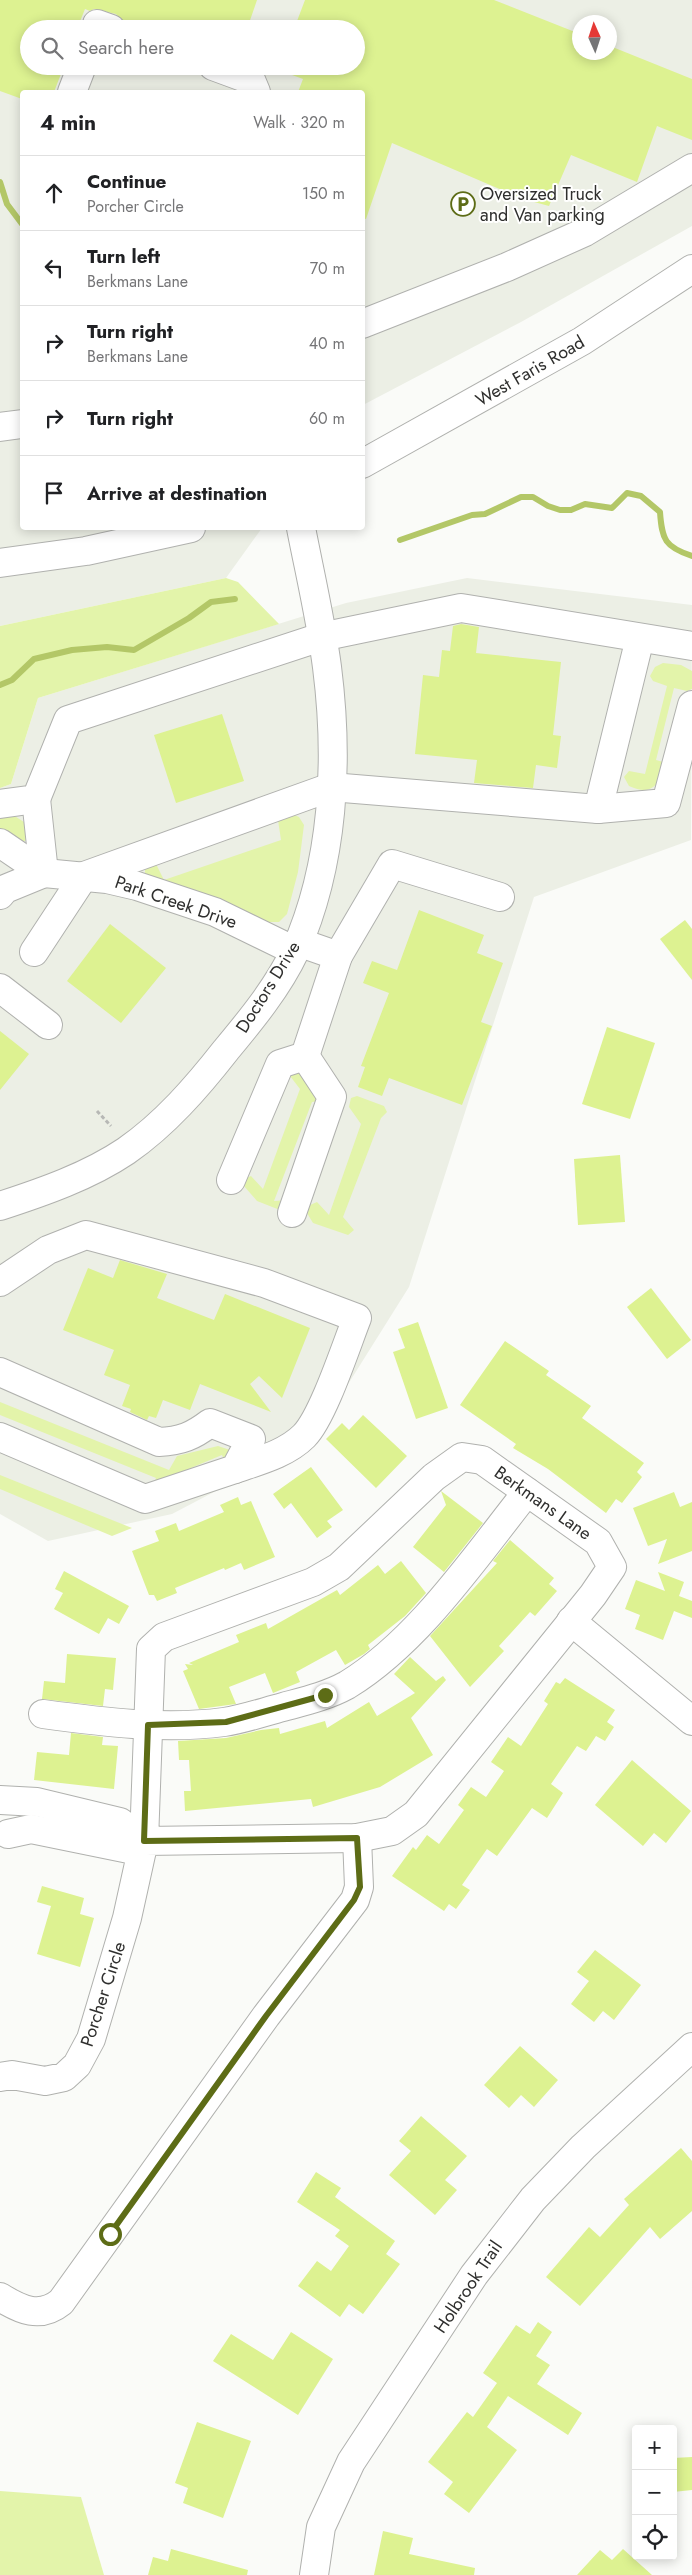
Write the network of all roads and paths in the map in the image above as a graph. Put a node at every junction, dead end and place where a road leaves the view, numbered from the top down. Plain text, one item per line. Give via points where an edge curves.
1 (79, 75) edge
2 (237, 75) edge
3 (73, 90) edge
4 (255, 90) edge
5 (692, 168) edge
6 (692, 269) edge
7 (365, 323) edge
8 (20, 424) edge
9 (0, 427) edge
10 (365, 462) edge
11 (182, 530) edge
12 (301, 530) edge
13 (0, 563) edge
14 (321, 637) junction
15 (640, 638) junction
16 (692, 646) edge
17 (692, 705) edge
18 (331, 786) junction
19 (36, 799) junction
20 (0, 804) edge
21 (598, 809) junction
22 (0, 843) edge
23 (44, 872) junction
24 (84, 876) junction
25 (0, 895) edge
26 (500, 897) dead end
27 (296, 946) junction
28 (34, 952) dead end
29 (338, 956) junction
30 (0, 988) edge
31 (48, 1025) dead end
32 (305, 1056) junction
33 (97, 1111) dead end
34 (111, 1126) dead end
35 (231, 1180) dead end
36 (0, 1206) edge
37 (292, 1213) dead end
38 (0, 1282) edge
39 (0, 1372) edge
40 (0, 1437) edge
41 (235, 1469) junction
42 (527, 1492) junction
43 (571, 1621) junction
44 (43, 1714) dead end
45 (692, 1721) edge
46 (148, 1725) junction
47 (0, 1801) edge
48 (357, 1838) junction
49 (4, 1839) edge
50 (144, 1841) junction
51 (692, 2047) edge
52 (0, 2077) edge
53 (0, 2297) edge
54 (314, 2575) edge

1 - 3 street
2 - 4 street via 251,80
5 - 7 street via 586,232 508,267
6 - 10 street, West Faris Road via 582,341
8 - 9 street
11 - 13 street via 86,551
12 - 14 street, Doctors Drive
14 - 15 street via 460,608
14 - 18 street, Doctors Drive via 327,667 332,734
14 - 19 street via 68,720
15 - 16 street
15 - 21 street
17 - 21 street via 666,803
18 - 21 street
18 - 24 street
18 - 27 street, Doctors Drive via 319,884
19 - 20 street
19 - 23 street
22 - 23 street, Park Creek Drive
23 - 24 street, Park Creek Drive
23 - 25 street via 5,889
24 - 27 street, Park Creek Drive via 137,886 215,912
24 - 28 street
26 - 29 street via 392,864
27 - 29 street, Park Creek Drive
27 - 36 street, Doctors Drive via 259,1009 209,1073 151,1131 90,1171
29 - 32 street
30 - 31 street
32 - 35 street via 280,1064
32 - 37 street via 332,1097
33 - 34 path
38 - 41 street via 48,1250 86,1235 264,1283 357,1318 318,1415 304,1436 278,1453
39 - 41 street via 159,1442 179,1441 210,1423 251,1439
40 - 41 street via 145,1499
42 - 43 street, Berkmans Lane via 598,1542 612,1567 594,1595
42 - 46 street via 431,1613 347,1685 325,1695 226,1722
42 - 46 street, Berkmans Lane via 482,1460 462,1457 434,1477 339,1567 313,1582 164,1637 151,1649
43 - 45 street
43 - 48 street, Berkmans Lane via 416,1814 392,1831
44 - 46 street
46 - 50 street, Berkmans Lane
47 - 49 street, Berkmans Lane via 10,1824
47 - 50 street, Berkmans Lane via 37,1802 120,1822
48 - 50 street, Berkmans Lane
48 - 53 street via 360,1887 354,1900 266,2016 61,2302 53,2308 29,2312
49 - 50 street, Berkmans Lane via 31,1830 129,1849
50 - 52 street, Porcher Circle via 107,1988 91,2039 77,2065 64,2076 45,2081 12,2075
51 - 54 street, Holbrook Trail via 552,2180 474,2275 351,2462 321,2527

